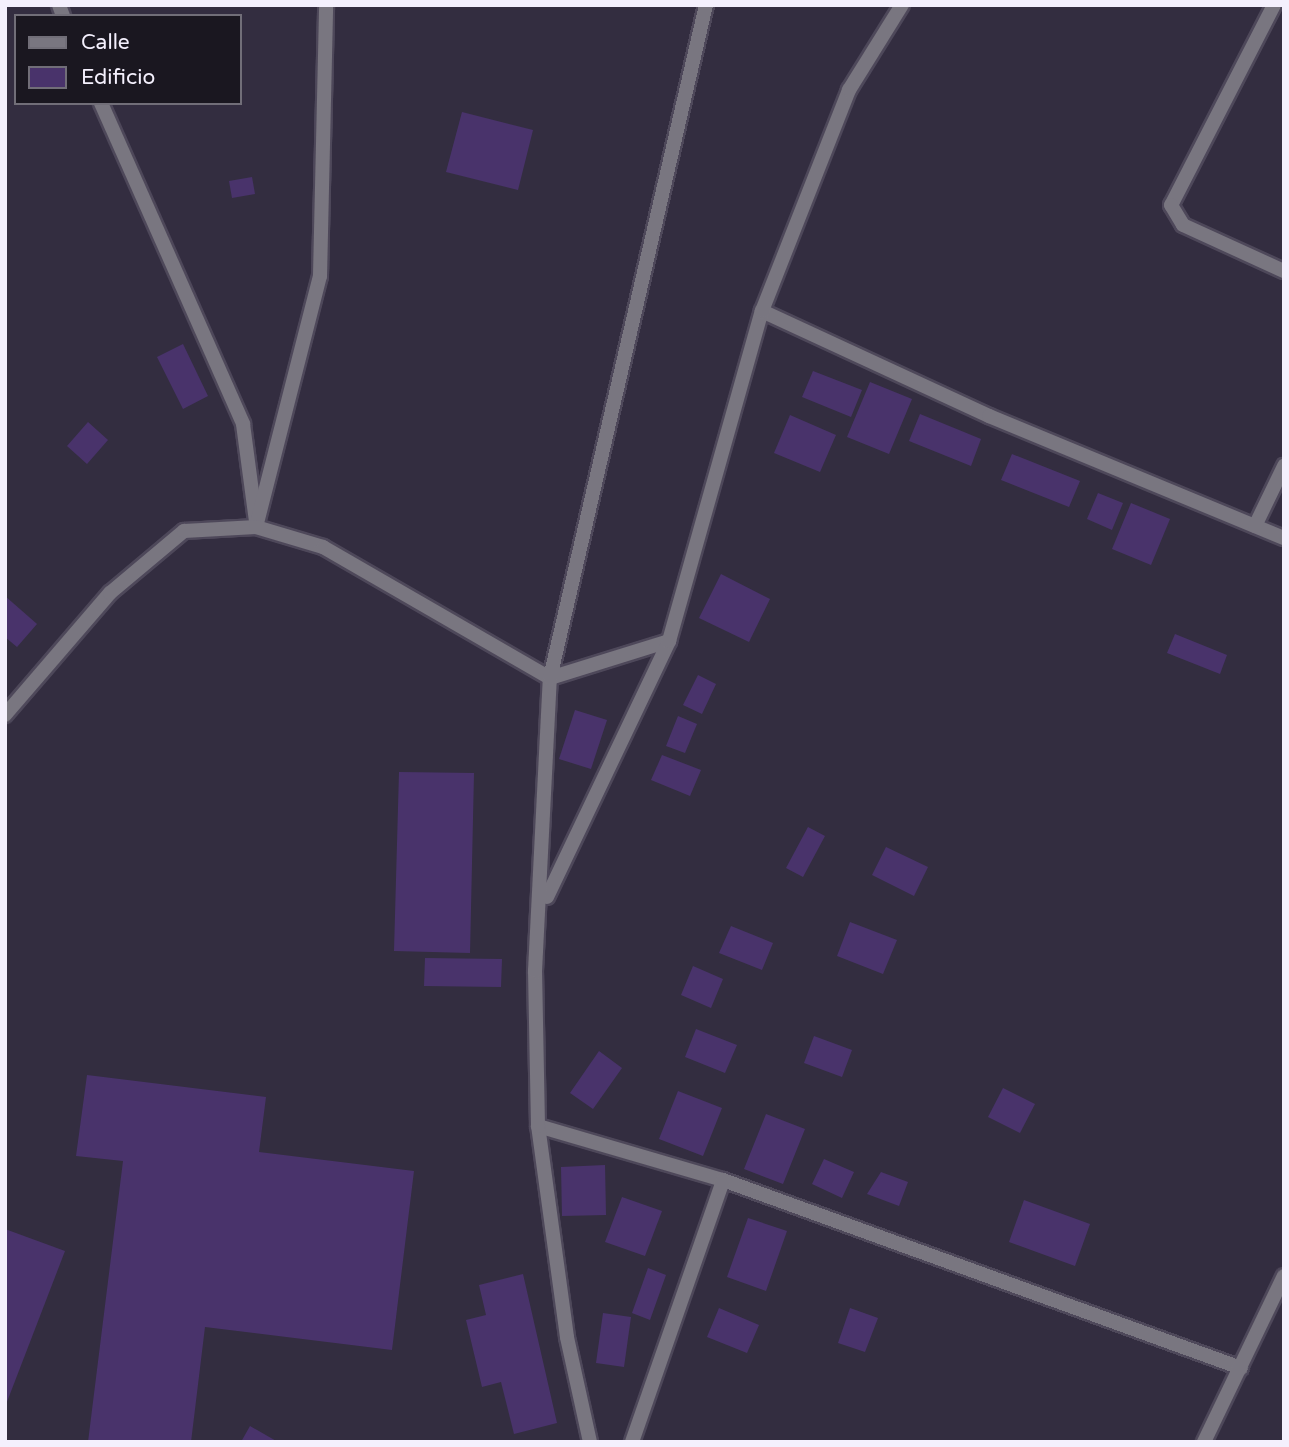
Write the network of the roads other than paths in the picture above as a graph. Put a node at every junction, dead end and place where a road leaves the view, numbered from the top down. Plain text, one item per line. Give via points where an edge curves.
1 (326, 5) edge
2 (706, 5) edge
3 (1274, 5) edge
4 (900, 7) edge
5 (102, 105) edge
6 (1284, 271) edge
7 (762, 311) junction
8 (1284, 466) edge
9 (1255, 526) junction
10 (256, 527) junction
11 (1284, 538) edge
12 (669, 641) junction
13 (550, 678) junction
14 (5, 715) edge
15 (544, 904) junction
16 (538, 1126) junction
17 (723, 1180) junction
18 (1284, 1276) edge
19 (1241, 1368) junction
20 (590, 1442) edge
21 (632, 1442) edge
22 (1204, 1442) edge

1 - 10 street via 320,276
2 - 13 street
3 - 6 street via 1171,205 1184,225
4 - 7 street via 849,90
5 - 10 street via 243,424
7 - 9 street via 989,416
7 - 12 street
8 - 9 street
9 - 11 street
10 - 13 street via 323,547
10 - 14 street via 184,531 110,593
12 - 13 street
12 - 15 street
13 - 15 street
15 - 16 street via 535,971
16 - 17 street
16 - 20 street via 567,1337
17 - 19 street
17 - 21 street
18 - 19 street
19 - 22 street

